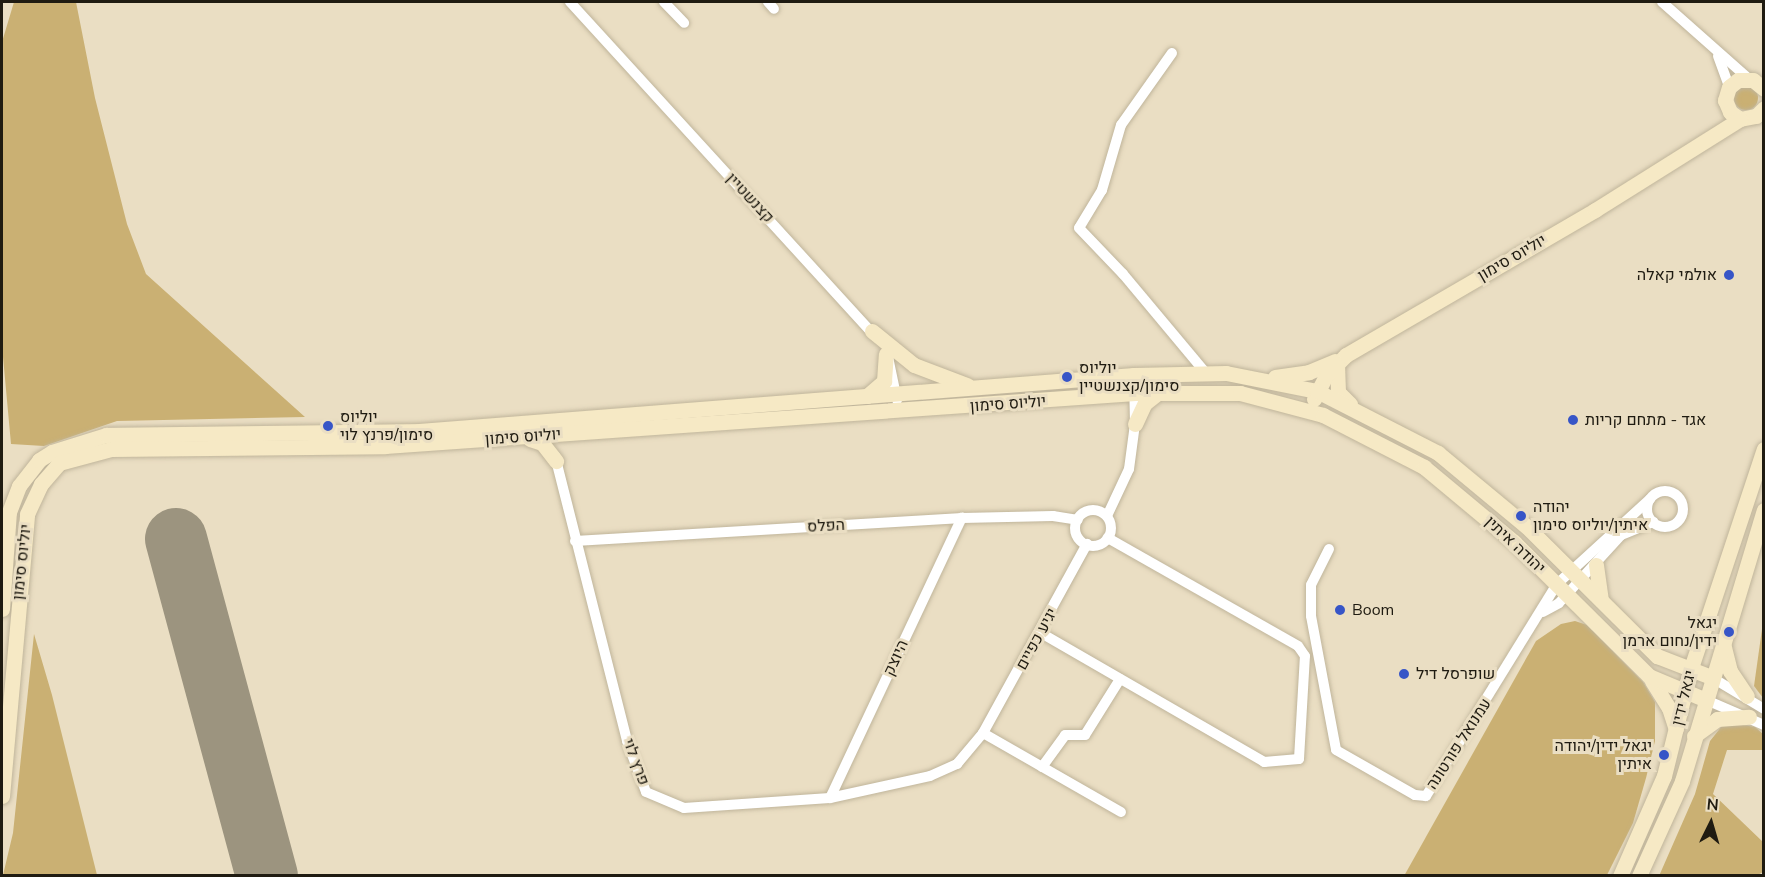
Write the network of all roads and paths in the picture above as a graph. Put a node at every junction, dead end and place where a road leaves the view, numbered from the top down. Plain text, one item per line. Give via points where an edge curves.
1 (570, 2) edge
2 (664, 2) edge
3 (1662, 2) edge
4 (684, 23) dead end
5 (1715, 50) junction
6 (1172, 53) dead end
7 (1748, 78) junction
8 (1729, 87) junction
9 (1764, 89) edge
10 (1726, 106) junction
11 (1761, 116) edge
12 (1740, 119) junction
13 (1717, 135) junction
14 (872, 331) junction
15 (886, 354) junction
16 (1341, 359) junction
17 (1205, 372) junction
18 (1134, 375) junction
19 (1259, 378) junction
20 (985, 388) junction
21 (1317, 391) junction
22 (1160, 392) junction
23 (1135, 393) junction
24 (897, 394) junction
25 (866, 396) junction
26 (1357, 409) junction
27 (1309, 410) junction
28 (898, 412) junction
29 (547, 418) junction
30 (1135, 424) junction
31 (571, 433) junction
32 (550, 435) junction
33 (522, 438) junction
34 (1764, 449) edge
35 (556, 461) junction
36 (1650, 499) junction
37 (1764, 510) edge
38 (1107, 516) junction
39 (962, 518) junction
40 (1078, 520) junction
41 (1653, 522) junction
42 (1108, 538) junction
43 (575, 541) junction
44 (1087, 544) junction
45 (1329, 549) dead end
46 (1596, 566) junction
47 (1576, 574) junction
48 (1562, 589) junction
49 (1601, 600) junction
50 (2, 609) edge
51 (1703, 632) junction
52 (1041, 633) junction
53 (1723, 635) junction
54 (1657, 656) junction
55 (1690, 671) junction
56 (1649, 676) junction
57 (1711, 677) junction
58 (1120, 679) junction
59 (1685, 692) junction
60 (1747, 696) junction
61 (1704, 699) junction
62 (1764, 709) edge
63 (1749, 717) junction
64 (1764, 725) edge
65 (1676, 729) junction
66 (983, 733) junction
67 (1695, 736) junction
68 (1042, 767) junction
69 (2, 796) edge
70 (831, 798) junction
71 (1121, 812) dead end
72 (1620, 876) edge
73 (1639, 876) edge

1 - 14 street, קצנשטיין
2 - 4 street
3 - 5 street
5 - 7 street
5 - 8 street
6 - 17 street via 1121,125 1102,190 1079,228
7 - 8 street
7 - 9 street
8 - 10 street
10 - 12 street
10 - 13 street
11 - 12 street
12 - 13 street, יוליוס סימון
13 - 16 street, יוליוס סימון
14 - 15 street, קצנשטיין
14 - 20 street via 927,372
15 - 24 street, קצנשטיין
15 - 25 street via 884,381
16 - 19 street via 1309,372
16 - 21 street, יוליוס סימון
16 - 26 street via 1338,392
17 - 18 street, יוליוס סימון
17 - 19 street, יוליוס סימון
18 - 20 street, יוליוס סימון
18 - 23 street
19 - 21 street, יוליוס סימון
20 - 24 street, יוליוס סימון
21 - 26 street, יהודה איתין
21 - 27 street, יוליוס סימון
22 - 23 street, יוליוס סימון
22 - 27 street, יוליוס סימון via 1240,393
22 - 30 street via 1145,404
23 - 28 street, יוליוס סימון
23 - 30 street
24 - 25 street, יוליוס סימון
24 - 28 street, קצנשטיין
25 - 29 street, יוליוס סימון
26 - 47 street, יהודה איתין via 1408,435 1469,476
27 - 48 street, יהודה איתין via 1424,467 1488,519
28 - 31 street, יוליוס סימון
29 - 32 street, פרץ לוי
29 - 50 street, יוליוס סימון via 366,433 106,435 64,447 34,466 12,501
30 - 38 street via 1130,469
31 - 32 street, יוליוס סימון
31 - 35 street via 560,441
32 - 33 street, יוליוס סימון
32 - 35 street, פרץ לוי
33 - 35 street via 542,443
33 - 69 street, יוליוס סימון via 376,446 111,449 59,463 41,484 25,522
34 - 51 street, יגאל ידין
35 - 43 street, פרץ לוי
36 - 41 street via 1647,509
36 - 41 street via 1660,492 1672,492 1683,506 1681,518 1671,526
36 - 47 street
37 - 53 street, יגאל ידין
38 - 40 street via 1092,510
38 - 42 street via 1111,527
39 - 40 street, הפלס via 1053,516
39 - 43 street, הפלס
39 - 70 street, היוצק
40 - 44 street via 1078,537
41 - 46 street via 1622,536
42 - 44 street via 1099,545
42 - 58 street via 1298,646 1305,656 1299,759 1264,762
43 - 70 street, פרץ לוי via 627,741 646,792 684,808
44 - 52 street, יגיע כפיים
45 - 48 street, עמנואל פורטונה via 1311,585 1311,616 1336,750 1414,795 1425,796 1433,788 1543,612
46 - 47 street
46 - 49 street
47 - 48 street, עמנואל פורטונה
47 - 49 street, יהודה איתין
48 - 56 street, יהודה איתין
49 - 54 street, יהודה איתין
51 - 54 street via 1681,655
51 - 55 street, יגאל ידין
52 - 58 street
52 - 66 street, יגיע כפיים
53 - 57 street, יגאל ידין
53 - 60 street via 1730,671
54 - 55 street, יהודה איתין
55 - 57 street, יהודה איתין
55 - 59 street, יגאל ידין
56 - 59 street, יהודה איתין
56 - 65 street via 1663,696
57 - 60 street
57 - 61 street, יגאל ידין
58 - 68 street via 1085,735 1065,735
59 - 61 street, יהודה איתין
59 - 65 street, יגאל ידין
60 - 62 street
61 - 63 street
61 - 67 street, יגאל ידין
63 - 64 street
63 - 67 street via 1717,719
65 - 72 street, יגאל ידין via 1656,798
66 - 68 street
66 - 70 street, פרץ לוי via 957,764 930,776
67 - 73 street, יגאל ידין via 1673,803
68 - 71 street

